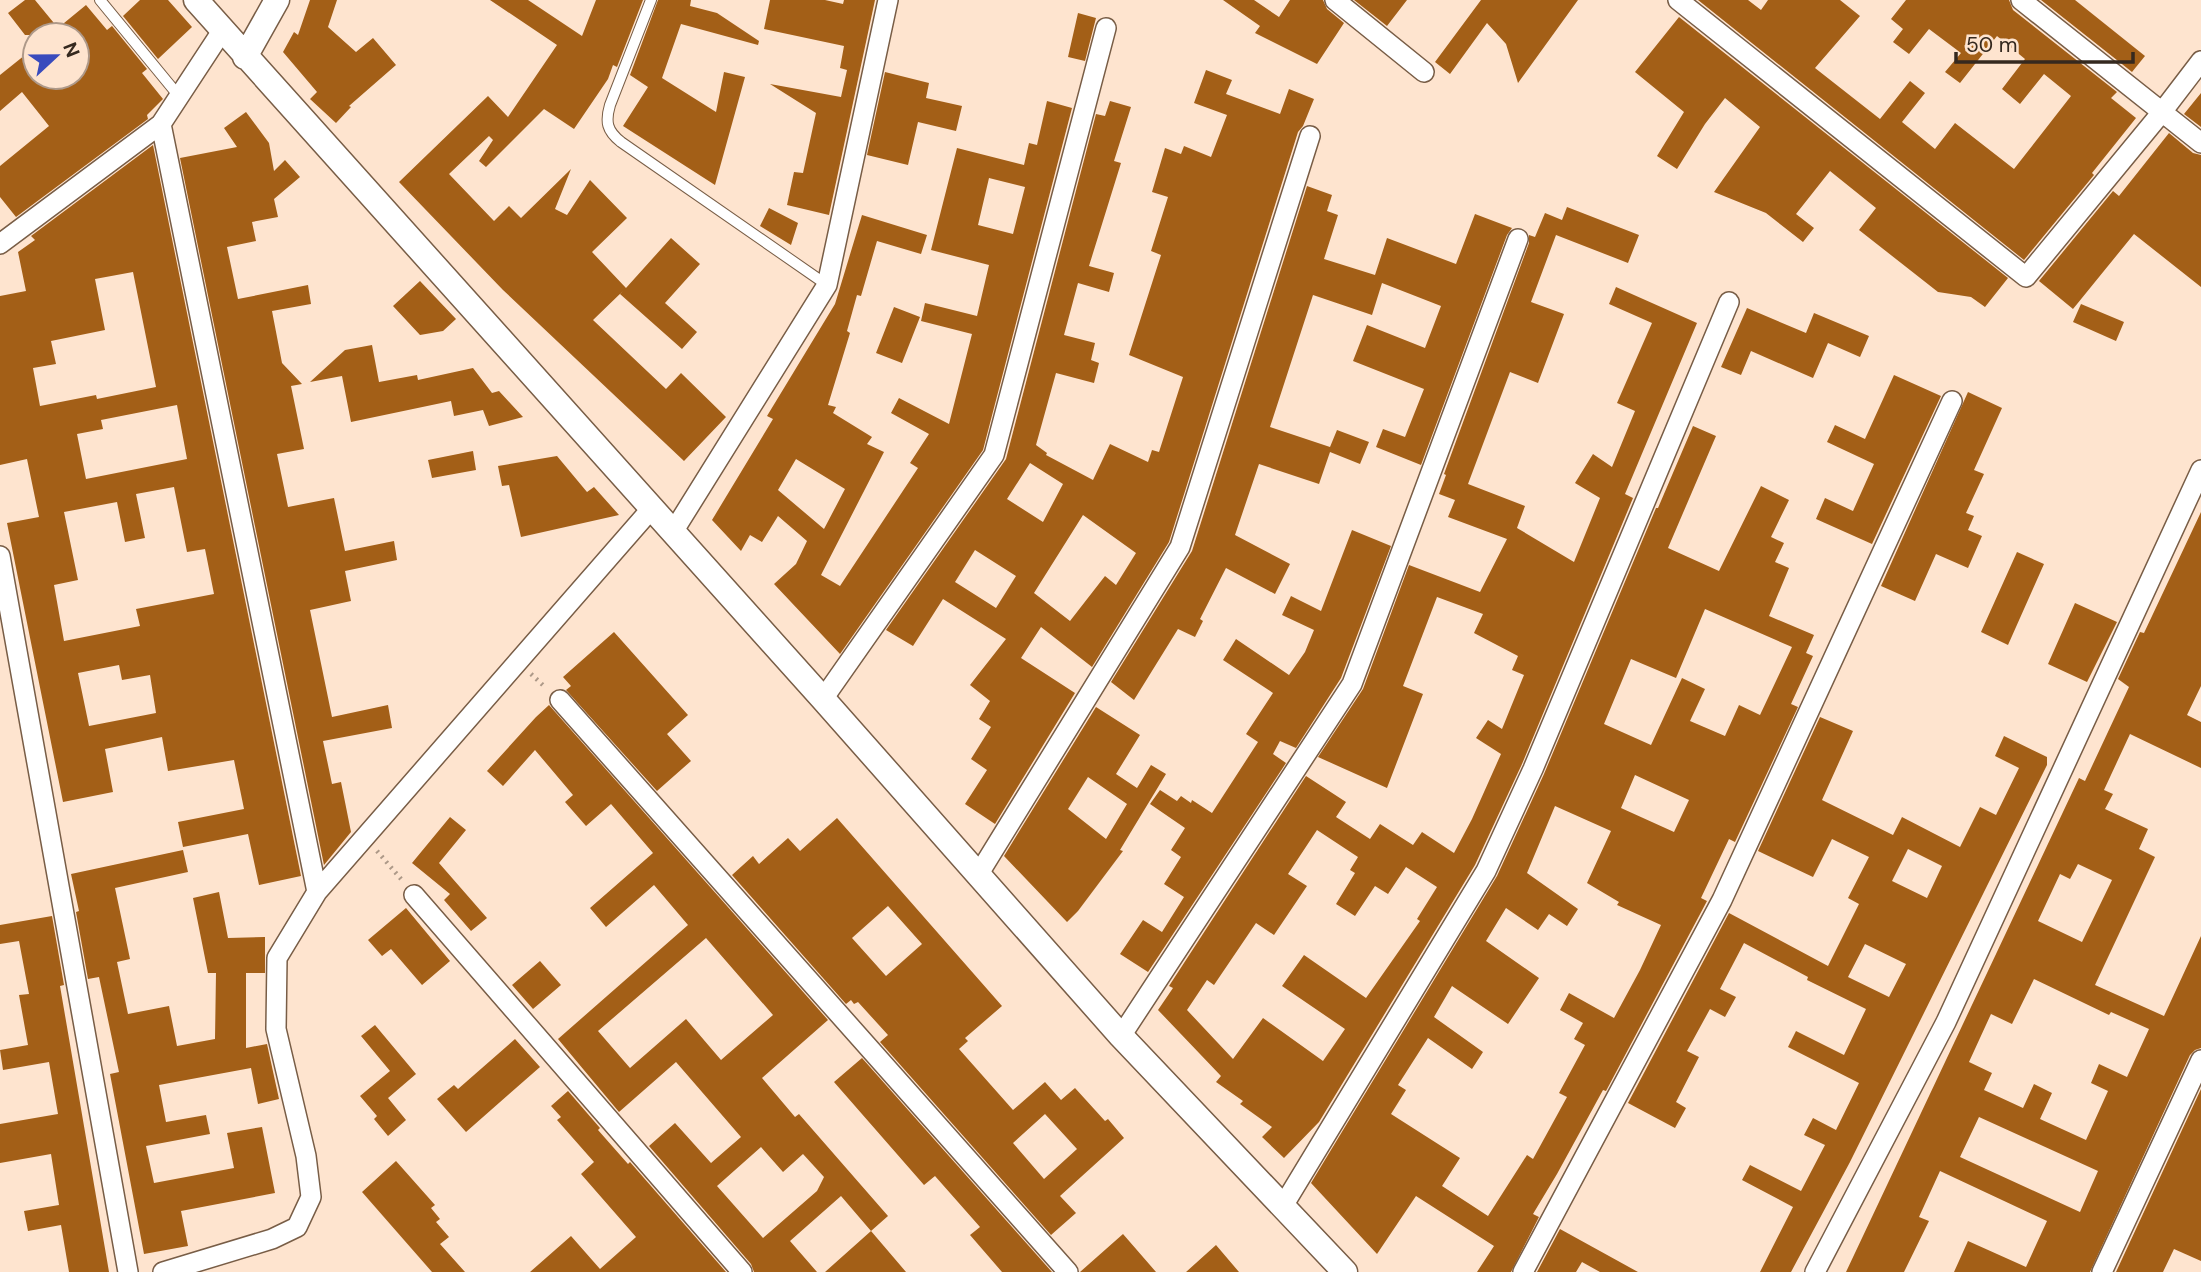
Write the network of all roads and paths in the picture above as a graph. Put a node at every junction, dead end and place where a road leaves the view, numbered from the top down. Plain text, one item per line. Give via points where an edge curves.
1 (100, 0) edge
2 (195, 0) edge
3 (277, 0) edge
4 (651, 0) edge
5 (888, 0) edge
6 (1335, 0) edge
7 (1678, 0) edge
8 (2021, 0) edge
9 (1106, 28) dead end
10 (222, 31) junction
11 (245, 57) junction
12 (2201, 61) edge
13 (1424, 72) dead end
14 (178, 95) junction
15 (2162, 112) junction
16 (161, 124) junction
17 (1310, 136) dead end
18 (2201, 143) edge
19 (1518, 239) dead end
20 (0, 244) edge
21 (827, 285) junction
22 (1729, 302) dead end
23 (1952, 401) dead end
24 (2201, 470) edge
25 (652, 509) junction
26 (673, 531) junction
27 (0, 556) edge
28 (518, 662) junction
29 (823, 699) junction
30 (559, 700) joint
31 (366, 837) junction
32 (978, 875) junction
33 (317, 892) junction
34 (414, 895) joint
35 (1121, 1035) junction
36 (2201, 1060) edge
37 (1283, 1206) junction
38 (128, 1272) edge
39 (163, 1272) edge
40 (742, 1272) edge
41 (1068, 1272) edge
42 (1345, 1272) edge
43 (1523, 1272) edge
44 (1815, 1272) edge
45 (2102, 1272) edge

1 - 14 lane
2 - 10 street
3 - 11 street
4 - 21 lane via 610,105 608,128 621,142
5 - 21 street
6 - 13 street
7 - 15 street via 2026,278
8 - 15 street
9 - 29 street via 994,455
10 - 11 street
10 - 14 street
11 - 25 street
12 - 15 street
14 - 16 street
15 - 18 street
16 - 20 street
16 - 33 street
17 - 32 street via 1180,547
19 - 35 street via 1352,684
21 - 26 street
22 - 37 street via 1486,871
23 - 43 street via 1722,900
24 - 44 street via 1945,1022
25 - 26 street
25 - 28 street
26 - 29 street
27 - 38 street
28 - 30 path
28 - 31 street
29 - 32 street
30 - 41 street
31 - 33 street
31 - 34 path
32 - 35 street
33 - 39 street via 277,958 276,1029 311,1197 297,1227
34 - 40 street
35 - 37 street
36 - 45 street
37 - 42 street

